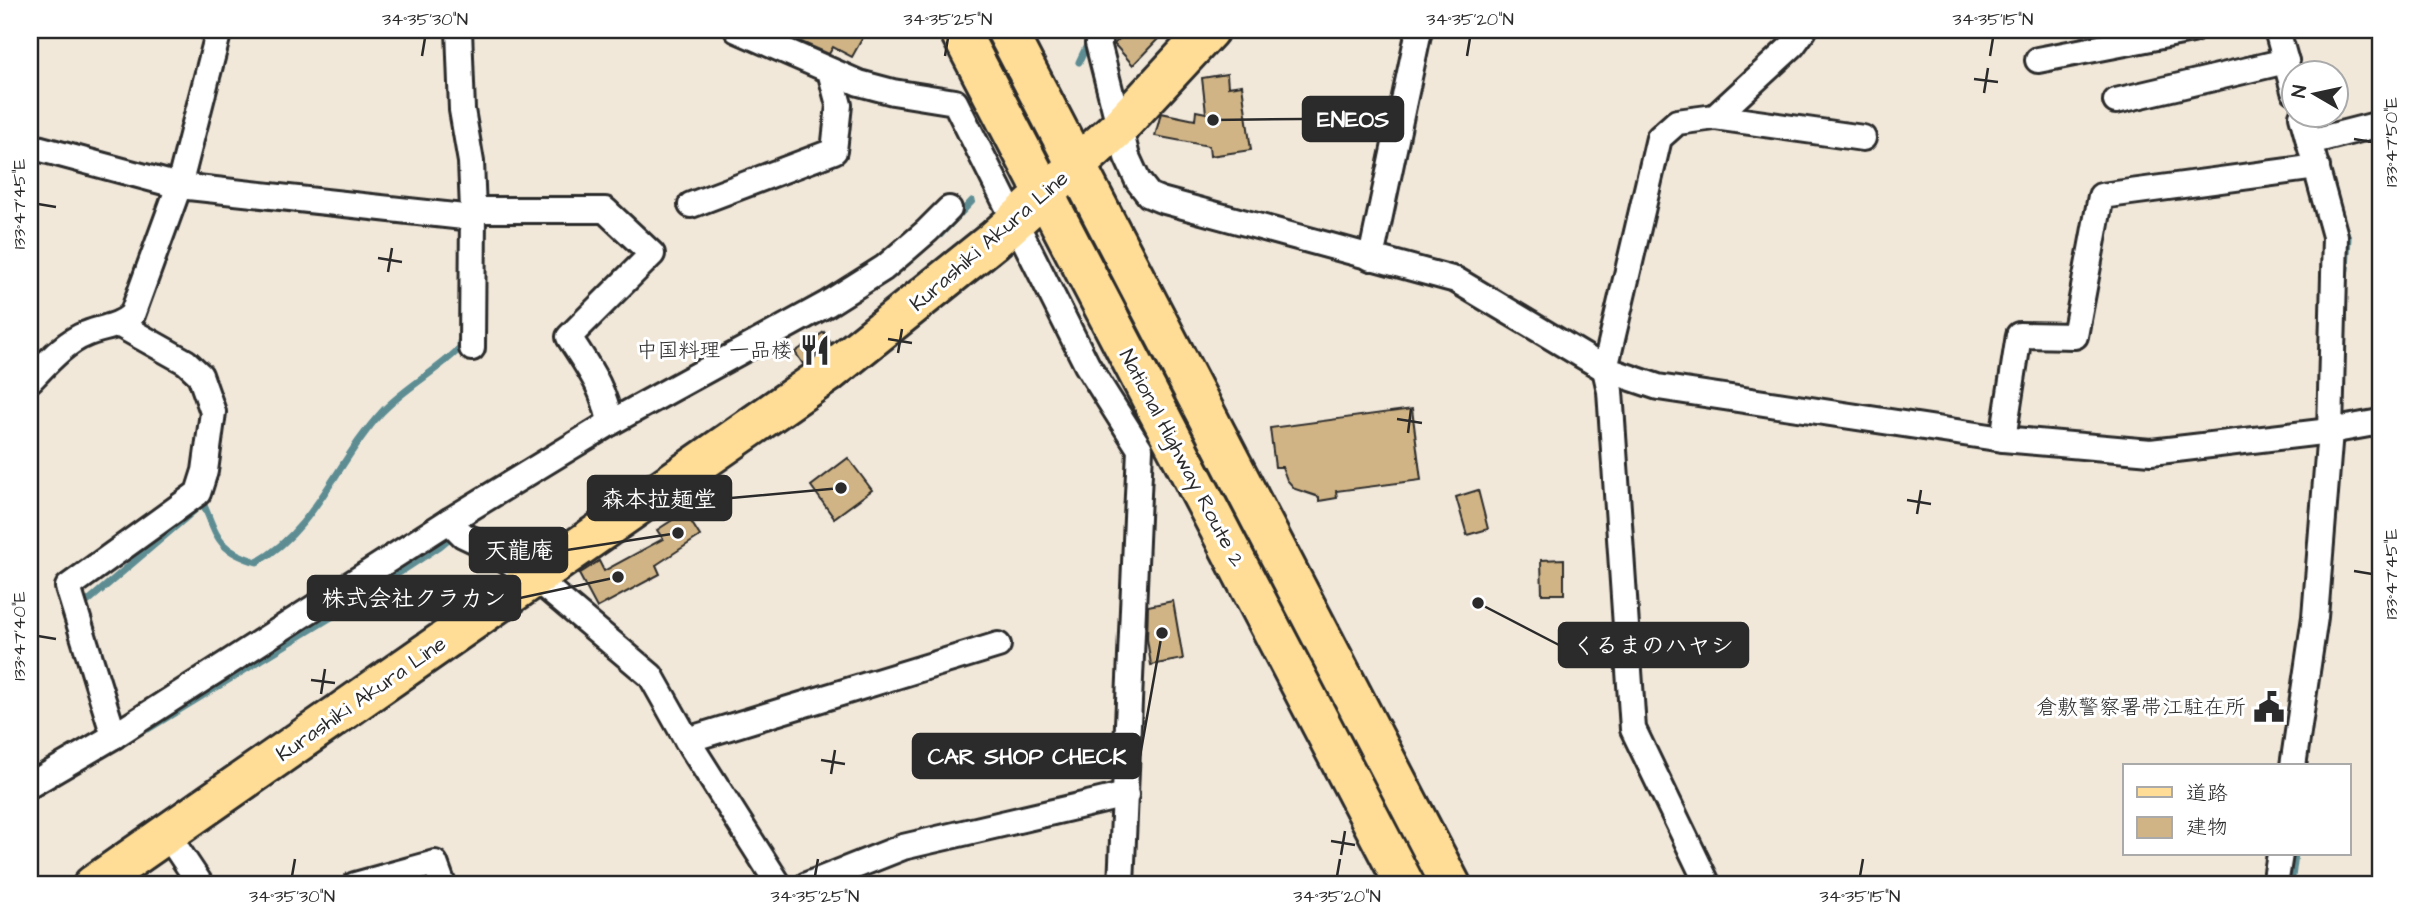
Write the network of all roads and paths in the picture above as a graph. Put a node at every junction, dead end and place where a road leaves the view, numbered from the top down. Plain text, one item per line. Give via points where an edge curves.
1 (219, 30) edge
2 (459, 30) edge
3 (737, 30) edge
4 (959, 30) edge
5 (1006, 30) edge
6 (1103, 30) edge
7 (1209, 30) edge
8 (1419, 30) edge
9 (1804, 30) edge
10 (2192, 30) edge
11 (2277, 30) edge
12 (2038, 60) dead end
13 (2286, 60) edge
14 (2280, 62) edge
15 (830, 71) junction
16 (2116, 102) dead end
17 (1715, 117) junction
18 (2380, 124) edge
19 (1120, 126) junction
20 (2306, 130) edge
21 (1863, 138) dead end
22 (2309, 142) junction
23 (30, 146) edge
24 (1076, 166) junction
25 (2317, 167) junction
26 (179, 186) junction
27 (1044, 194) junction
28 (691, 205) dead end
29 (949, 209) dead end
30 (473, 214) junction
31 (1015, 221) junction
32 (1371, 258) junction
33 (120, 325) junction
34 (472, 348) dead end
35 (1605, 369) junction
36 (30, 380) edge
37 (2380, 422) edge
38 (610, 423) junction
39 (2330, 431) junction
40 (2003, 439) junction
41 (455, 527) junction
42 (535, 578) junction
43 (998, 645) dead end
44 (114, 736) junction
45 (687, 740) junction
46 (2293, 764) edge
47 (30, 785) edge
48 (1126, 795) junction
49 (167, 834) junction
50 (2280, 856) edge
51 (93, 885) edge
52 (201, 885) edge
53 (355, 885) edge
54 (443, 885) edge
55 (779, 885) edge
56 (807, 885) edge
57 (1121, 885) edge
58 (1405, 885) edge
59 (1451, 885) edge
60 (1708, 885) edge
61 (2275, 885) edge

1 - 26 street
2 - 30 street
3 - 15 street
4 - 27 main road, National Highway Route 2
5 - 24 main road, National Highway Route 2
6 - 19 street via 1098,43
7 - 19 main road, Kurashiki Akura Line
8 - 32 street
9 - 17 street
10 - 12 street
11 - 13 street
14 - 16 street
15 - 28 street via 839,105 834,151
15 - 31 street via 893,92 955,102
17 - 21 street
17 - 35 street via 1677,122 1659,138
18 - 22 street
19 - 24 main road, Kurashiki Akura Line
19 - 32 street via 1138,181 1149,194
20 - 22 street
22 - 25 street
23 - 26 street
24 - 27 main road, Kurashiki Akura Line
24 - 59 main road, National Highway Route 2
25 - 39 street via 2335,236
25 - 40 street via 2101,197 2075,336 2019,335
26 - 30 street
26 - 33 street via 132,315
27 - 31 main road, Kurashiki Akura Line
27 - 58 main road, National Highway Route 2
29 - 38 street via 884,268 827,304
30 - 34 street
30 - 38 street via 605,210 652,254 569,337 601,388
31 - 42 main road, Kurashiki Akura Line via 827,374
31 - 48 street via 1087,365 1140,449
32 - 35 street via 1456,280
33 - 36 street via 84,334
33 - 44 street via 186,362 200,375 213,412 198,493 68,587
35 - 40 street via 1658,387
35 - 60 street via 1633,729
37 - 39 street
38 - 41 street
39 - 40 street via 2151,452
39 - 46 street via 2315,617
41 - 42 street
41 - 44 street
42 - 45 street via 651,676
42 - 49 main road, Kurashiki Akura Line
43 - 45 street
44 - 47 street
45 - 55 street
48 - 56 street via 904,847
48 - 57 street
49 - 51 main road, Kurashiki Akura Line
49 - 52 street
50 - 61 street
53 - 54 street via 435,863

